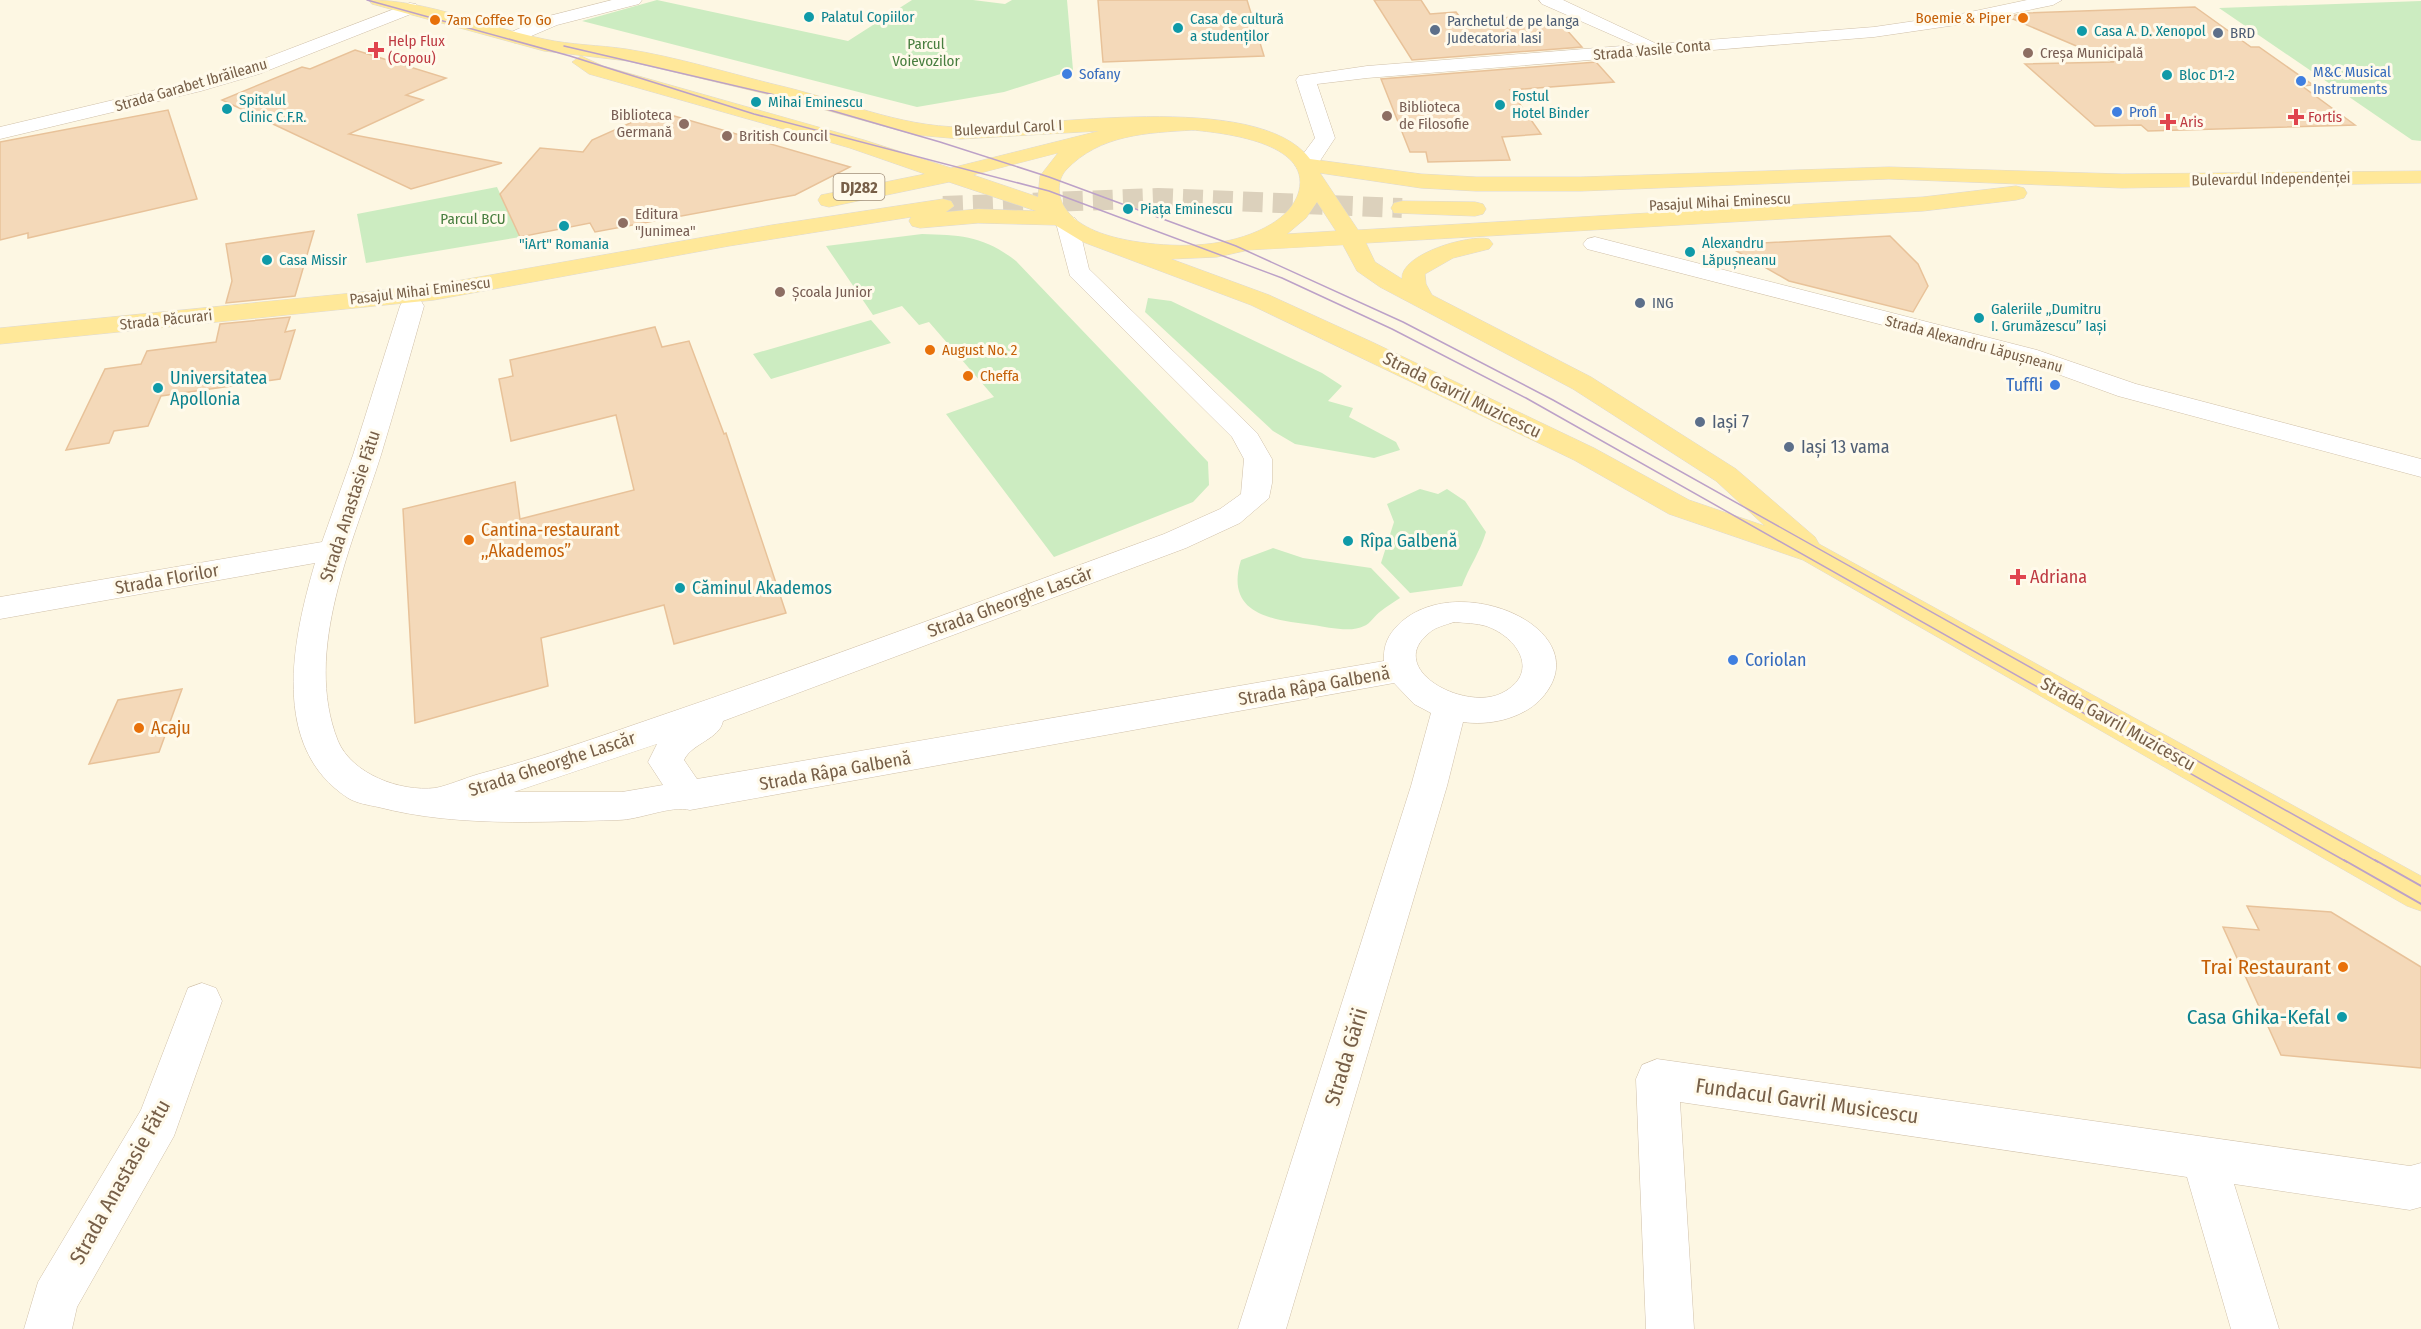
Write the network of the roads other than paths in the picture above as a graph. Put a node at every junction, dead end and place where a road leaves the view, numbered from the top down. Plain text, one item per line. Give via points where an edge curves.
1 (378, 0) edge
2 (633, 0) edge
3 (1548, 0) edge
4 (2053, 0) edge
5 (410, 8) junction
6 (515, 37) junction
7 (544, 45) junction
8 (1653, 51) junction
9 (1193, 124) junction
10 (0, 133) edge
11 (1104, 135) junction
12 (865, 147) junction
13 (1309, 171) junction
14 (950, 175) junction
15 (2421, 177) edge
16 (2030, 184) junction
17 (944, 202) tunnel mouth
18 (814, 203) junction
19 (1400, 204) tunnel mouth
20 (1062, 217) junction
21 (1599, 234) junction
22 (1351, 237) junction
23 (1107, 243) junction
24 (1250, 243) junction
25 (371, 296) junction
26 (1423, 300) junction
27 (332, 301) joint
28 (412, 306) junction
29 (0, 336) edge
30 (2421, 468) edge
31 (334, 550) junction
32 (1814, 553) junction
33 (0, 608) edge
34 (1402, 670) junction
35 (739, 702) junction
36 (1450, 707) junction
37 (311, 709) joint
38 (690, 796) junction
39 (429, 803) junction
40 (2421, 895) edge
41 (202, 1001) dead end
42 (2204, 1160) junction
43 (2421, 1185) edge
44 (48, 1329) edge
45 (1262, 1329) edge
46 (1670, 1329) edge
47 (2255, 1329) edge

1 - 5 main road, Bulevardul Carol I / DJ282
2 - 6 street via 551,21
3 - 8 street via 1647,44
4 - 8 street, Strada Vasile Conta via 1874,32
5 - 6 main road, Bulevardul Carol I / DJ282
5 - 10 street, Strada Garabet Ibrăileanu via 252,70
6 - 7 main road, Bulevardul Carol I / DJ282
7 - 9 main road, Bulevardul Carol I / DJ282 via 628,55 916,129 961,133 1074,125
7 - 12 main road, Bulevardul Carol I / DJ282 via 596,70
8 - 13 street, Strada Vasile Conta via 1306,80 1325,138
9 - 11 main road
9 - 13 main road via 1260,135 1293,153
11 - 14 main road
11 - 20 main road via 1065,156 1049,177 1050,201
12 - 14 main road, Bulevardul Carol I / DJ282
12 - 18 main road, DJ282 via 872,162 872,176 864,185
13 - 16 main road via 1476,184 1889,173
13 - 22 main road, Strada Gavril Muzicescu
13 - 24 main road via 1311,194 1307,204 1278,230
14 - 18 main road
14 - 20 main road, Bulevardul Carol I / DJ282
15 - 16 main road, Bulevardul Independenței
16 - 19 main road, Pasajul Mihai Eminescu via 1591,208
16 - 21 main road via 1923,204
17 - 25 main road, Pasajul Mihai Eminescu via 515,278
18 - 25 main road via 439,272
20 - 23 main road, Bulevardul Carol I
20 - 28 main road via 978,216 859,228 495,296
20 - 35 street, Strada Gheorghe Lascăr via 1078,271 1243,434 1258,459 1254,498 1230,516 1175,541
21 - 22 main road
21 - 26 main road via 1458,247 1432,257 1413,273
21 - 30 street, Strada Alexandru Lăpușneanu via 2028,356 2127,390
22 - 24 main road
22 - 26 main road, Strada Gavril Muzicescu via 1365,266
23 - 24 main road via 1182,252
23 - 32 main road, Strada Gavril Muzicescu via 1260,300 1363,347 1584,454 1679,507
25 - 27 main road, Pasajul Mihai Eminescu
25 - 28 main road
26 - 32 main road, Strada Gavril Muzicescu via 1582,383 1725,475
27 - 29 main road, Strada Păcurari
28 - 31 street, Strada Anastasie Fătu
31 - 33 street, Strada Florilor
31 - 37 street, Strada Anastasie Fătu via 309,657
32 - 40 main road, Strada Gavril Muzicescu
34 - 36 street via 1420,692
34 - 36 street via 1398,654 1403,638 1414,624 1431,615 1452,611 1496,617 1516,627 1530,641 1539,665 1533,689 1498,709
34 - 38 street, Strada Râpa Galbenă
35 - 38 street via 675,742 666,762
35 - 39 street, Strada Gheorghe Lascăr via 537,772
36 - 45 street, Strada Gării
37 - 39 street, Strada Râpa Galbenă via 322,745 336,770 362,789
38 - 39 street, Strada Râpa Galbenă via 621,806 553,808
41 - 44 street, Strada Anastasie Fătu via 159,1121 55,1299
42 - 43 street, Fundacul Gavril Musicescu via 2410,1188
42 - 46 street, Fundacul Gavril Musicescu via 1657,1079
42 - 47 street

